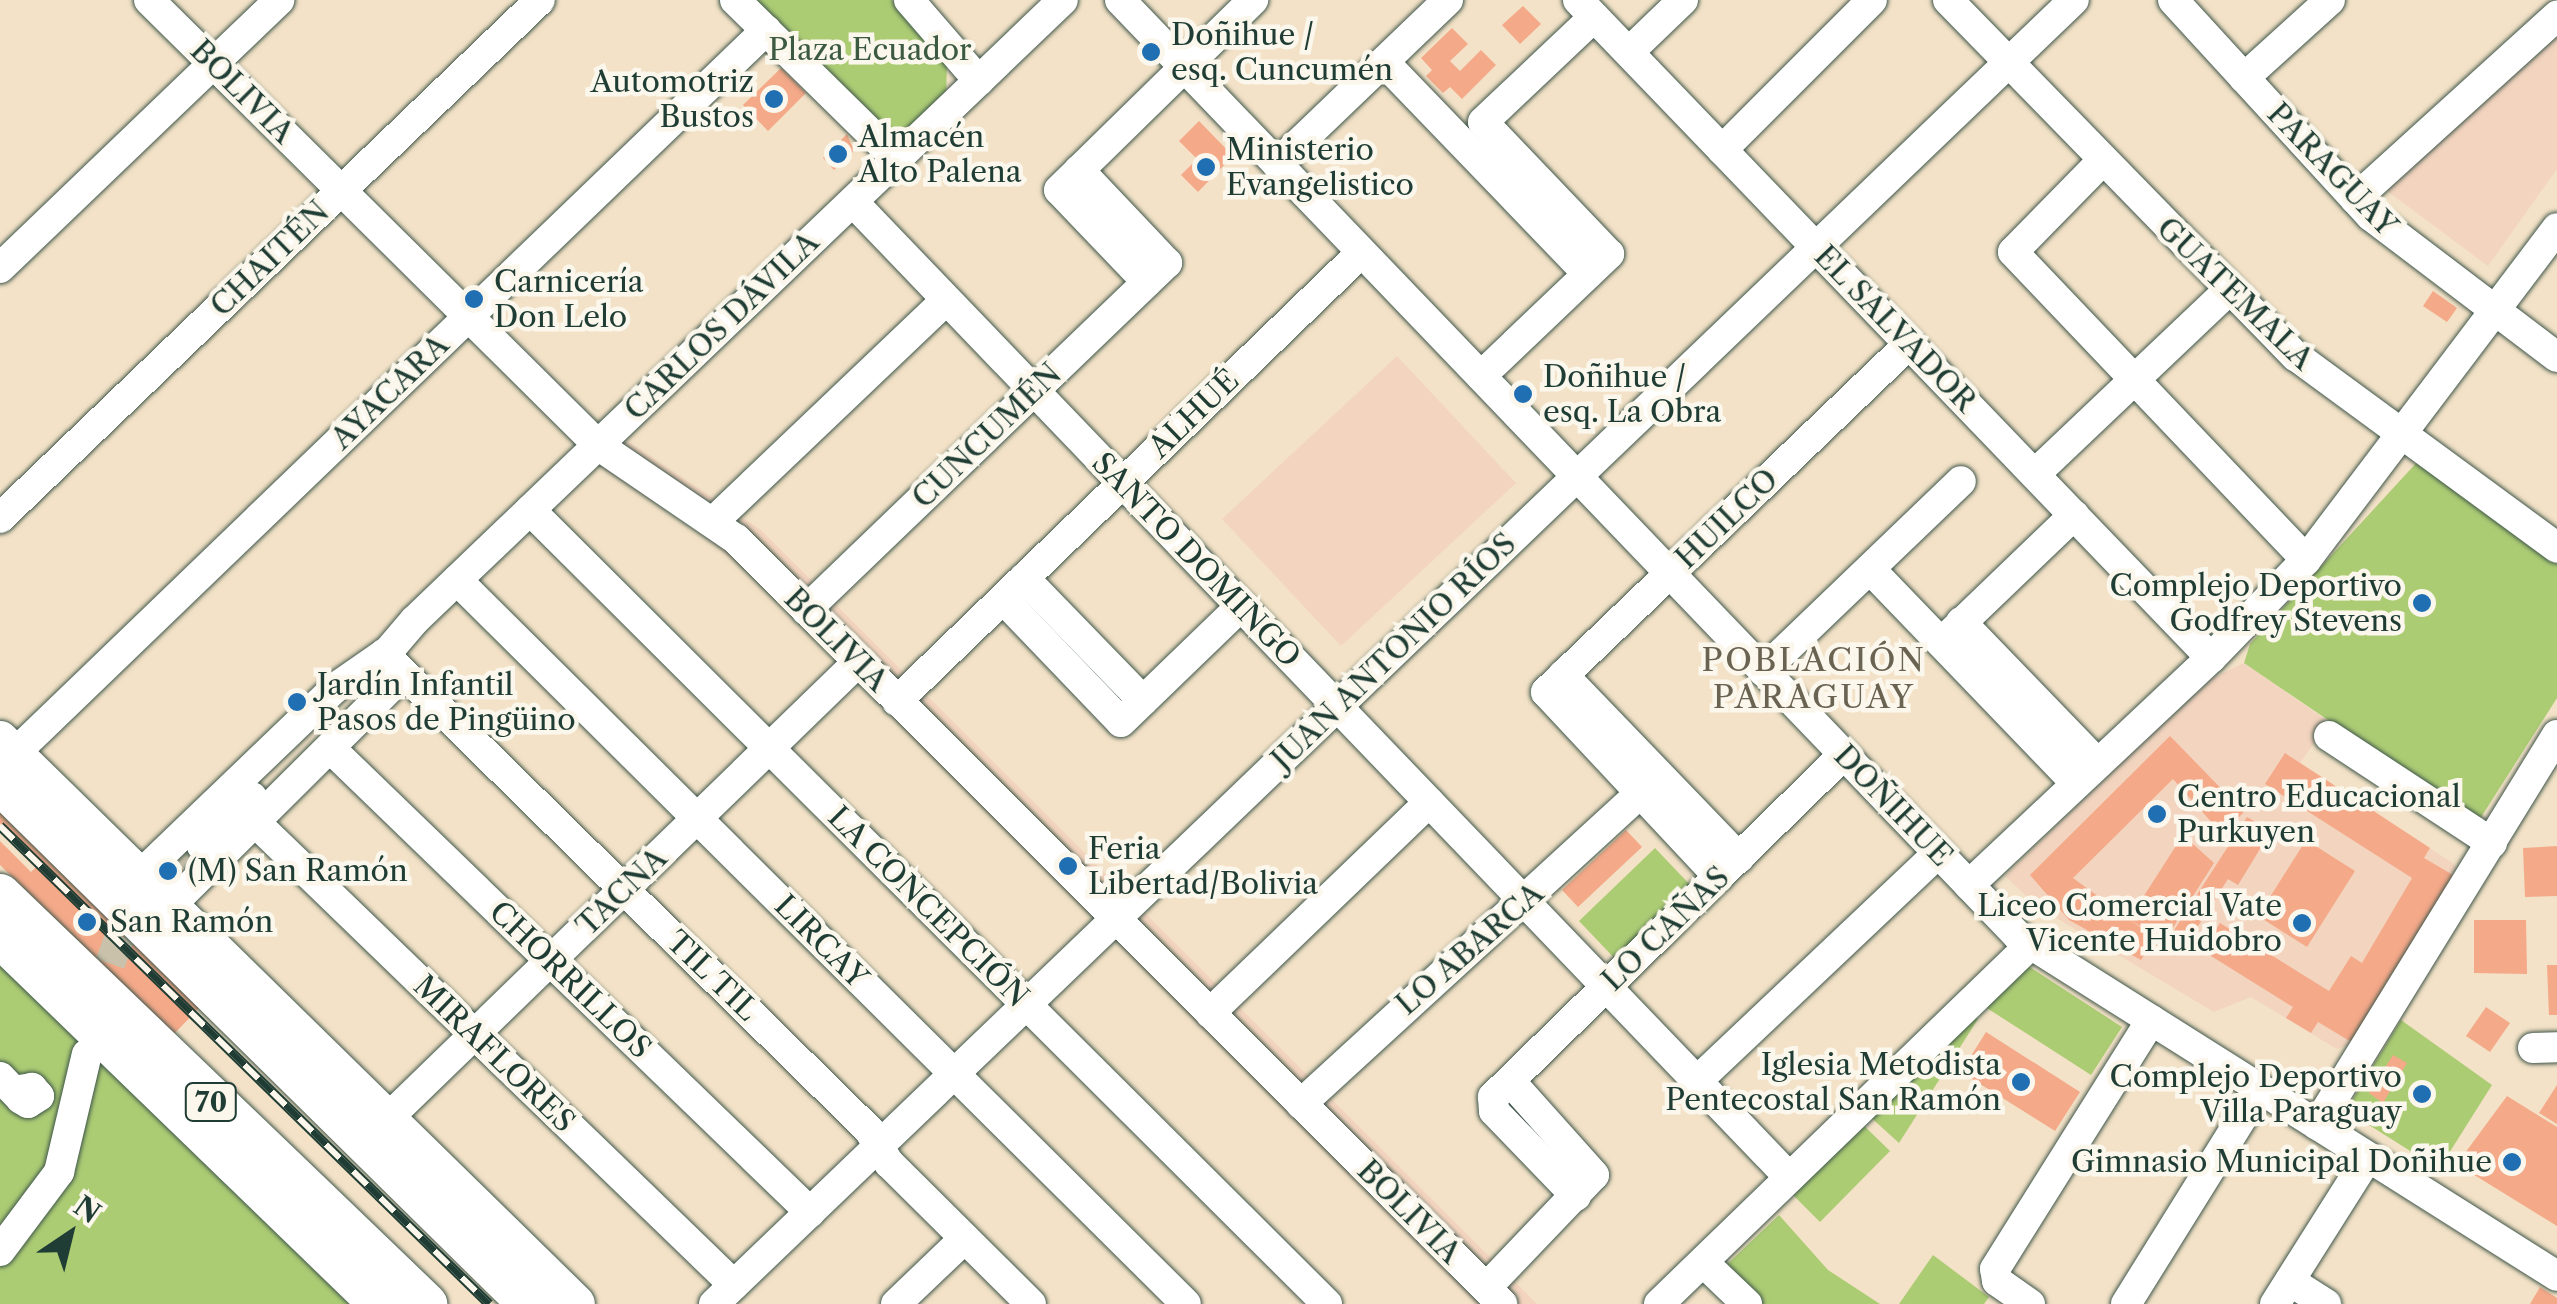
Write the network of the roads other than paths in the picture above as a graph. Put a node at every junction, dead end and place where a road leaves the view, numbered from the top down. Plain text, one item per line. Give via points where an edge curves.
1 (149, 0) edge
2 (279, 0) edge
3 (540, 0) edge
4 (736, 0) edge
5 (909, 0) edge
6 (1063, 0) edge
7 (1120, 0) edge
8 (1253, 0) edge
9 (1448, 0) edge
10 (1683, 0) edge
11 (1872, 0) edge
12 (1948, 0) edge
13 (2074, 0) edge
14 (2172, 0) edge
15 (2330, 0) edge
16 (1586, 8) edge
17 (2557, 16) edge
18 (766, 30) junction
19 (1629, 52) junction
20 (1384, 62) junction
21 (2008, 62) junction
22 (213, 63) junction
23 (1184, 66) junction
24 (2244, 78) junction
25 (979, 81) junction
26 (1722, 150) junction
27 (897, 159) junction
28 (2102, 160) junction
29 (1277, 164) junction
30 (341, 191) junction
31 (2355, 199) junction
32 (852, 202) junction
33 (2557, 228) edge
34 (1816, 247) junction
35 (1362, 252) junction
36 (1598, 264) junction
37 (0, 268) edge
38 (2228, 291) junction
39 (946, 300) junction
40 (2496, 311) junction
41 (468, 317) junction
42 (1909, 344) junction
43 (2557, 356) edge
44 (1481, 376) junction
45 (2134, 380) junction
46 (1034, 391) junction
47 (2400, 438) junction
48 (598, 445) junction
49 (2035, 474) junction
50 (1577, 476) junction
51 (1962, 482) dead end
52 (1122, 483) junction
53 (530, 510) junction
54 (2074, 515) junction
55 (0, 518) edge
56 (714, 521) junction
57 (2557, 548) edge
58 (2306, 560) junction
59 (1870, 569) junction
60 (1670, 573) junction
61 (457, 580) junction
62 (1014, 588) junction
63 (1241, 606) junction
64 (806, 610) junction
65 (1951, 632) junction
66 (2211, 658) junction
67 (858, 662) junction
68 (394, 664) junction
69 (1764, 671) junction
70 (1554, 685) junction
71 (897, 701) junction
72 (1337, 706) junction
73 (2557, 735) edge
74 (2328, 736) dead end
75 (330, 748) junction
76 (769, 748) junction
77 (1844, 755) junction
78 (5, 759) edge
79 (2087, 774) junction
80 (1639, 794) junction
81 (1429, 802) junction
82 (697, 818) junction
83 (254, 822) junction
84 (2492, 843) junction
85 (202, 846) tunnel mouth
86 (1938, 853) junction
87 (1729, 868) junction
88 (138, 877) junction
89 (1969, 885) junction
90 (624, 890) junction
91 (0, 895) edge
92 (1522, 899) junction
93 (168, 908) junction
94 (1116, 919) junction
95 (0, 939) edge
96 (2030, 946) junction
97 (550, 961) junction
98 (1606, 987) junction
99 (1026, 1004) junction
100 (1210, 1014) junction
101 (2151, 1020) junction
102 (474, 1035) junction
103 (87, 1054) dead end
104 (954, 1074) junction
105 (1697, 1081) junction
106 (2260, 1088) junction
107 (1300, 1104) junction
108 (386, 1121) junction
109 (2317, 1125) junction
110 (879, 1146) junction
111 (2368, 1157) junction
112 (1790, 1178) junction
113 (810, 1212) junction
114 (965, 1238) junction
115 (0, 1252) edge
116 (1703, 1262) junction
117 (2557, 1276) edge
118 (2008, 1293) edge
119 (2283, 1293) edge
120 (724, 1295) edge
121 (1494, 1296) edge
122 (376, 1304) edge
123 (426, 1304) edge
124 (529, 1304) edge
125 (576, 1304) edge
126 (896, 1304) edge
127 (1031, 1304) edge
128 (1186, 1304) edge
129 (1327, 1304) edge
130 (1658, 1304) edge
131 (1747, 1304) edge
132 (2126, 1304) edge
133 (2326, 1304) edge

1 - 22 street, BOLIVIA
2 - 22 street
3 - 30 street, CHAITÉN
4 - 18 street
5 - 25 street
6 - 25 street, CARLOS DÁVILA
7 - 23 street, DOÑIHUE
8 - 23 street
9 - 20 street
10 - 19 street
11 - 26 street
12 - 21 street, GUATEMALA
13 - 21 street, JUAN ANTONIO RÍOS
14 - 24 street, PARAGUAY
15 - 24 street
16 - 19 street, EL SALVADOR
16 - 36 street via 1483,122
17 - 31 street
18 - 27 street
18 - 41 street, AYACARA
19 - 26 street, EL SALVADOR
20 - 29 street
20 - 36 street
21 - 28 street, GUATEMALA
21 - 34 street, JUAN ANTONIO RÍOS
22 - 30 street, BOLIVIA
22 - 37 street
23 - 29 street, DOÑIHUE
23 - 46 street, CUNCUMÉN via 1069,180 1157,272
24 - 31 street, PARAGUAY
25 - 27 street, CARLOS DÁVILA
26 - 34 street, EL SALVADOR
27 - 32 street, CARLOS DÁVILA
28 - 38 street, GUATEMALA
28 - 45 street via 2013,249
29 - 35 street, DOÑIHUE
30 - 41 street, BOLIVIA
30 - 55 street, CHAITÉN
31 - 40 street, PARAGUAY
32 - 39 street, SANTO DOMINGO
32 - 48 street, CARLOS DÁVILA
33 - 40 street
34 - 42 street, EL SALVADOR
34 - 50 street, JUAN ANTONIO RÍOS
35 - 44 street, DOÑIHUE
35 - 52 street, ALHUÉ
36 - 44 street
38 - 45 street
38 - 47 street, GUATEMALA via 2296,356
39 - 46 street, SANTO DOMINGO
39 - 56 street
40 - 43 street, PARAGUAY
40 - 47 street
41 - 48 street, BOLIVIA
41 - 78 street, AYACARA
42 - 49 street, EL SALVADOR
42 - 60 street, HUILCO
44 - 50 street, DOÑIHUE
45 - 49 street
45 - 58 street
46 - 52 street, SANTO DOMINGO
46 - 64 street, CUNCUMÉN
47 - 57 street, GUATEMALA
47 - 58 street
48 - 53 street, CARLOS DÁVILA
48 - 56 street, BOLIVIA
49 - 54 street, EL SALVADOR
50 - 60 street, DOÑIHUE
50 - 72 street, JUAN ANTONIO RÍOS
51 - 59 street
52 - 62 street, ALHUÉ
52 - 63 street, SANTO DOMINGO
53 - 61 street, CARLOS DÁVILA
53 - 76 street, LA CONCEPCIÓN
54 - 65 street
54 - 66 street, EL SALVADOR
56 - 64 street, BOLIVIA
58 - 66 street
59 - 65 street
59 - 69 street
60 - 69 street, DOÑIHUE
60 - 70 street, HUILCO
61 - 68 street, CARLOS DÁVILA
61 - 82 street, LIRCAY
62 - 63 street via 1132,711
62 - 71 street, ALHUÉ
63 - 72 street, SANTO DOMINGO
64 - 67 street, BOLIVIA
65 - 79 street
66 - 79 street
67 - 71 street, BOLIVIA
67 - 76 street, TACNA
68 - 75 street, CARLOS DÁVILA
68 - 85 street, CARLOS DÁVILA
68 - 88 street, CARLOS DÁVILA via 336,688
68 - 90 street, TIL TIL
69 - 77 street, DOÑIHUE
70 - 80 street
70 - 87 street
71 - 94 street, BOLIVIA
72 - 81 street, SANTO DOMINGO
72 - 94 street, JUAN ANTONIO RÍOS
73 - 84 street
74 - 84 street
75 - 83 street, CARLOS DÁVILA
75 - 97 street, CHORRILLOS
76 - 82 street, TACNA
76 - 99 street, LA CONCEPCIÓN
77 - 86 street, DOÑIHUE
77 - 87 street, LO CAÑAS
78 - 88 main road
78 - 124 highway, 70
79 - 89 street
80 - 87 street
80 - 92 street, LO ABARCA
81 - 92 street, SANTO DOMINGO
81 - 100 street
82 - 90 street, TACNA
82 - 104 street, LIRCAY
83 - 93 street, CARLOS DÁVILA
83 - 102 street, MIRAFLORES
84 - 109 street
86 - 89 street, DOÑIHUE
86 - 105 street
87 - 98 street, LO CAÑAS
88 - 93 main road
89 - 96 street, DOÑIHUE
90 - 97 street, TACNA
90 - 110 street, TIL TIL
91 - 123 highway, 70
92 - 98 street, SANTO DOMINGO
92 - 107 street, LO ABARCA
93 - 108 main road
94 - 99 street, JUAN ANTONIO RÍOS
94 - 100 street, BOLIVIA
95 - 122 main road
96 - 101 street, DOÑIHUE
96 - 112 street
97 - 102 street, TACNA
97 - 113 street, CHORRILLOS
98 - 105 street, SANTO DOMINGO
98 - 121 street, LO CAÑAS via 1500,1093 1585,1186
99 - 104 street, JUAN ANTONIO RÍOS
99 - 129 street, LA CONCEPCIÓN
100 - 107 street, BOLIVIA
101 - 106 street, DOÑIHUE
101 - 118 street
102 - 108 street, TACNA
102 - 120 street, MIRAFLORES
103 - 115 street via 59,1172
104 - 110 street, JUAN ANTONIO RÍOS
104 - 128 street, LIRCAY
105 - 112 street, SANTO DOMINGO
106 - 109 street, DOÑIHUE
106 - 132 street
107 - 121 street, BOLIVIA
108 - 125 main road
109 - 111 street, DOÑIHUE
110 - 113 street, JUAN ANTONIO RÍOS
110 - 114 street, TIL TIL
111 - 117 street, DOÑIHUE
111 - 119 street
112 - 116 street
113 - 120 street, JUAN ANTONIO RÍOS
114 - 126 street
114 - 127 street, TIL TIL
116 - 130 street
116 - 131 street
119 - 133 street

